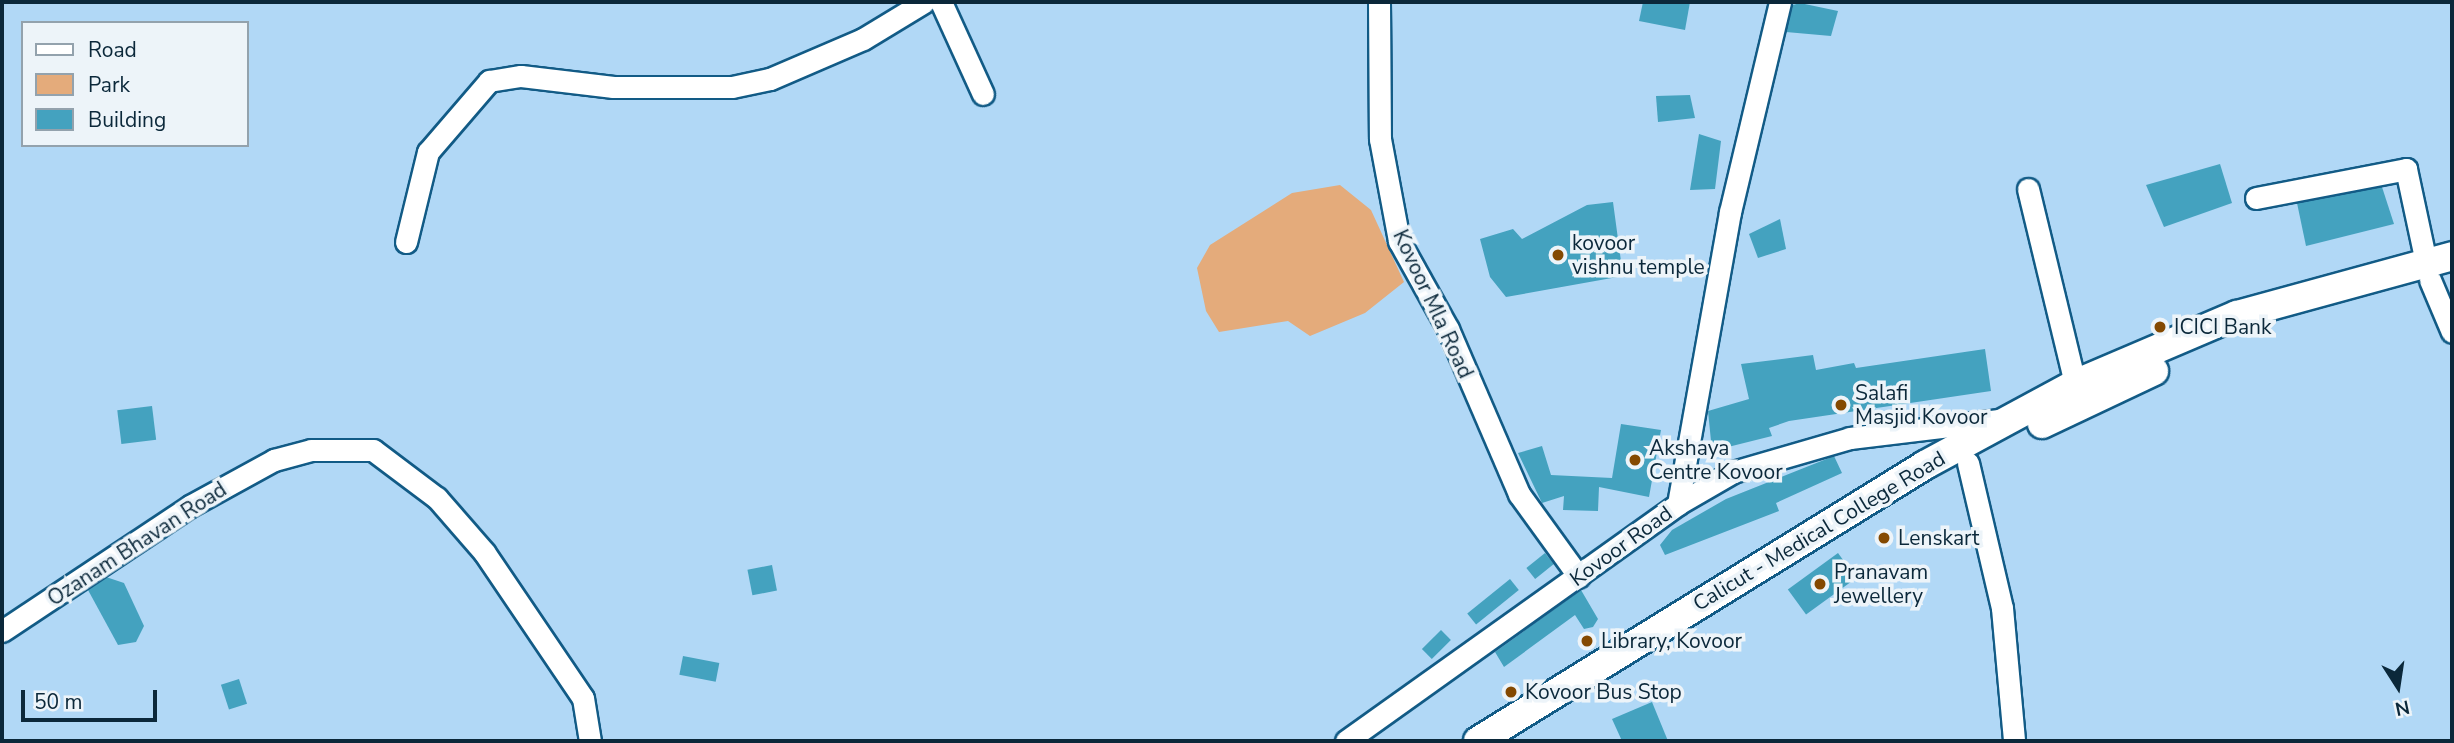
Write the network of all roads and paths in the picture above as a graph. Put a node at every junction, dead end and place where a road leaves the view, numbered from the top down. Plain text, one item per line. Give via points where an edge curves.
1 (924, 2) edge
2 (940, 2) edge
3 (1379, 2) edge
4 (1780, 2) edge
5 (983, 94) dead end
6 (2028, 189) dead end
7 (2256, 198) dead end
8 (407, 242) dead end
9 (2440, 268) edge
10 (2452, 331) edge
11 (2075, 384) junction
12 (2032, 415) junction
13 (1969, 463) junction
14 (1678, 504) junction
15 (1579, 577) junction
16 (2, 631) edge
17 (590, 741) edge
18 (1346, 741) edge
19 (1478, 741) edge
20 (1508, 741) edge
21 (2014, 741) edge

1 - 8 street via 863,39 744,84 613,87 521,76 489,81 428,152
2 - 5 street
3 - 15 street, Kovoor Mla Road via 1380,139 1399,241 1447,329 1519,494
4 - 14 street via 1727,225
6 - 11 street
7 - 9 street via 2406,169
9 - 10 street
9 - 11 main road, Calicut - Medical College Road via 2237,316
9 - 12 main road via 2243,333
11 - 12 main road, Calicut - Medical College Road
12 - 13 main road
12 - 14 street, Kovoor Road via 1850,438 1733,472
12 - 19 main road, Calicut - Medical College Road via 1560,685
13 - 20 main road
13 - 21 street via 2002,608
14 - 15 street, Kovoor Road
15 - 18 street, Kovoor Road
16 - 17 street, Ozanam Bhavan Road via 190,506 274,460 311,450 373,450 437,498 484,552 583,698

